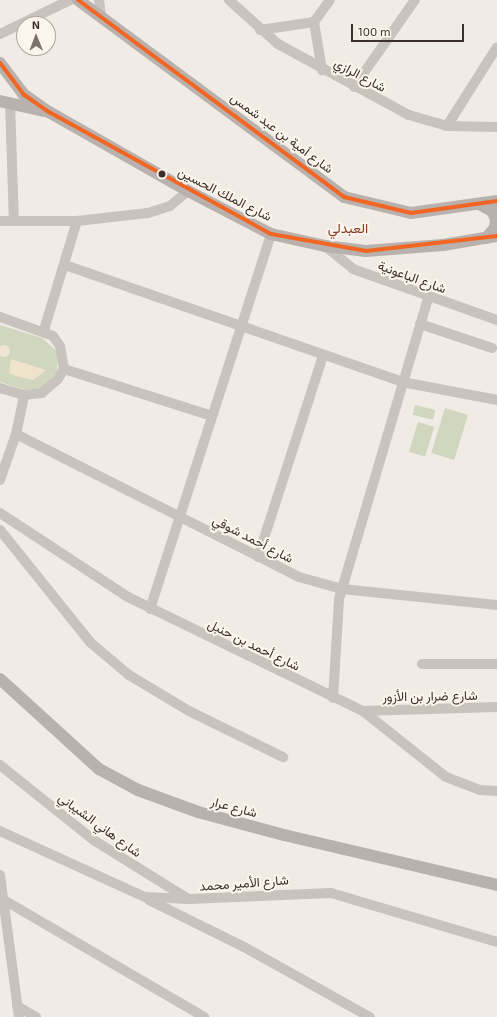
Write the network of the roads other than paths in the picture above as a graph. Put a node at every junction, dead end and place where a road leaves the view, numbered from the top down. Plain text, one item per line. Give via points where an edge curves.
1 (70, 0) edge
2 (78, 0) edge
3 (99, 0) edge
4 (229, 0) edge
5 (330, 0) edge
6 (415, 0) edge
7 (101, 17) junction
8 (314, 22) junction
9 (260, 30) junction
10 (0, 34) edge
11 (497, 47) edge
12 (0, 64) edge
13 (322, 70) junction
14 (354, 87) junction
15 (5, 102) edge
16 (49, 112) junction
17 (447, 126) junction
18 (497, 127) edge
19 (188, 192) junction
20 (497, 201) edge
21 (479, 204) junction
22 (0, 221) edge
23 (14, 221) junction
24 (77, 221) junction
25 (271, 234) junction
26 (492, 237) edge
27 (325, 246) junction
28 (65, 265) junction
29 (428, 298) junction
30 (0, 317) edge
31 (497, 320) edge
32 (420, 324) junction
33 (239, 327) junction
34 (44, 330) junction
35 (492, 348) dead end
36 (323, 356) junction
37 (64, 369) junction
38 (402, 382) junction
39 (0, 388) edge
40 (24, 395) junction
41 (497, 400) edge
42 (212, 416) junction
43 (16, 434) junction
44 (0, 480) edge
45 (0, 513) edge
46 (179, 515) junction
47 (0, 530) edge
48 (258, 556) junction
49 (342, 589) junction
50 (497, 605) edge
51 (150, 609) junction
52 (422, 664) dead end
53 (497, 664) edge
54 (0, 680) edge
55 (333, 698) junction
56 (497, 707) edge
57 (363, 711) junction
58 (283, 757) dead end
59 (0, 766) edge
60 (497, 791) edge
61 (0, 831) edge
62 (0, 875) edge
63 (497, 885) edge
64 (145, 897) junction
65 (189, 899) junction
66 (4, 900) junction
67 (497, 942) edge
68 (17, 1006) junction
69 (18, 1017) edge
70 (36, 1017) edge
71 (204, 1017) edge
72 (370, 1017) edge

1 - 10 street
2 - 7 main road, شارع أمية بن عبد شمس
3 - 7 street
4 - 9 street, شارع الرازي
5 - 8 street
6 - 14 street
7 - 21 main road, شارع أمية بن عبد شمس via 344,196 412,213
8 - 9 street
8 - 13 street
9 - 13 street, شارع الرازي
11 - 17 street
12 - 16 main road, شارع الملك الحسين via 23,94
13 - 14 street, شارع الرازي
14 - 17 street, شارع الرازي via 409,115
15 - 16 main road
15 - 23 street
16 - 19 main road, شارع الملك الحسين
17 - 18 street, شارع الرازي
19 - 24 street via 170,206 159,210
19 - 25 main road, شارع الملك الحسين
20 - 21 main road, شارع أمية بن عبد شمس
21 - 26 main road via 492,211 496,219
22 - 23 street
23 - 24 street
24 - 28 street
25 - 27 main road, شارع الملك الحسين
25 - 33 street
26 - 27 main road, شارع الملك الحسين via 397,249
27 - 29 street, شارع الباعونية via 353,269
28 - 33 street
28 - 34 street
29 - 31 street, شارع الباعونية
29 - 32 street
30 - 34 street
32 - 35 street
32 - 38 street
33 - 36 street
33 - 42 street
34 - 37 street via 60,346
36 - 38 street
36 - 48 street
37 - 40 street via 49,388
37 - 42 street
38 - 41 street
38 - 49 street
39 - 40 street
40 - 43 street
42 - 46 street
43 - 44 street
43 - 46 street, شارع أحمد شوقي
45 - 51 street, شارع أحمد بن حنبل via 98,579
46 - 48 street, شارع أحمد شوقي
46 - 51 street
47 - 58 street via 81,631 129,675 189,711
48 - 49 street, شارع أحمد شوقي via 299,577
49 - 50 street, شارع أحمد شوقي
49 - 55 street
51 - 55 street, شارع أحمد بن حنبل
52 - 53 street
54 - 63 main road, شارع عرار via 99,769 138,790 198,812 284,835
55 - 57 street, شارع أحمد بن حنبل
56 - 57 street, شارع ضرار بن الأزور
57 - 60 street, شارع أحمد بن حنبل via 446,776 480,790
59 - 65 street, شارع هاني الشيباني via 95,841
61 - 64 street, شارع الأمير محمد
62 - 66 street
64 - 65 street, شارع الأمير محمد
64 - 72 street via 251,950
65 - 67 street, شارع الأمير محمد via 331,893
66 - 68 street
66 - 71 street
68 - 69 street
68 - 70 street

